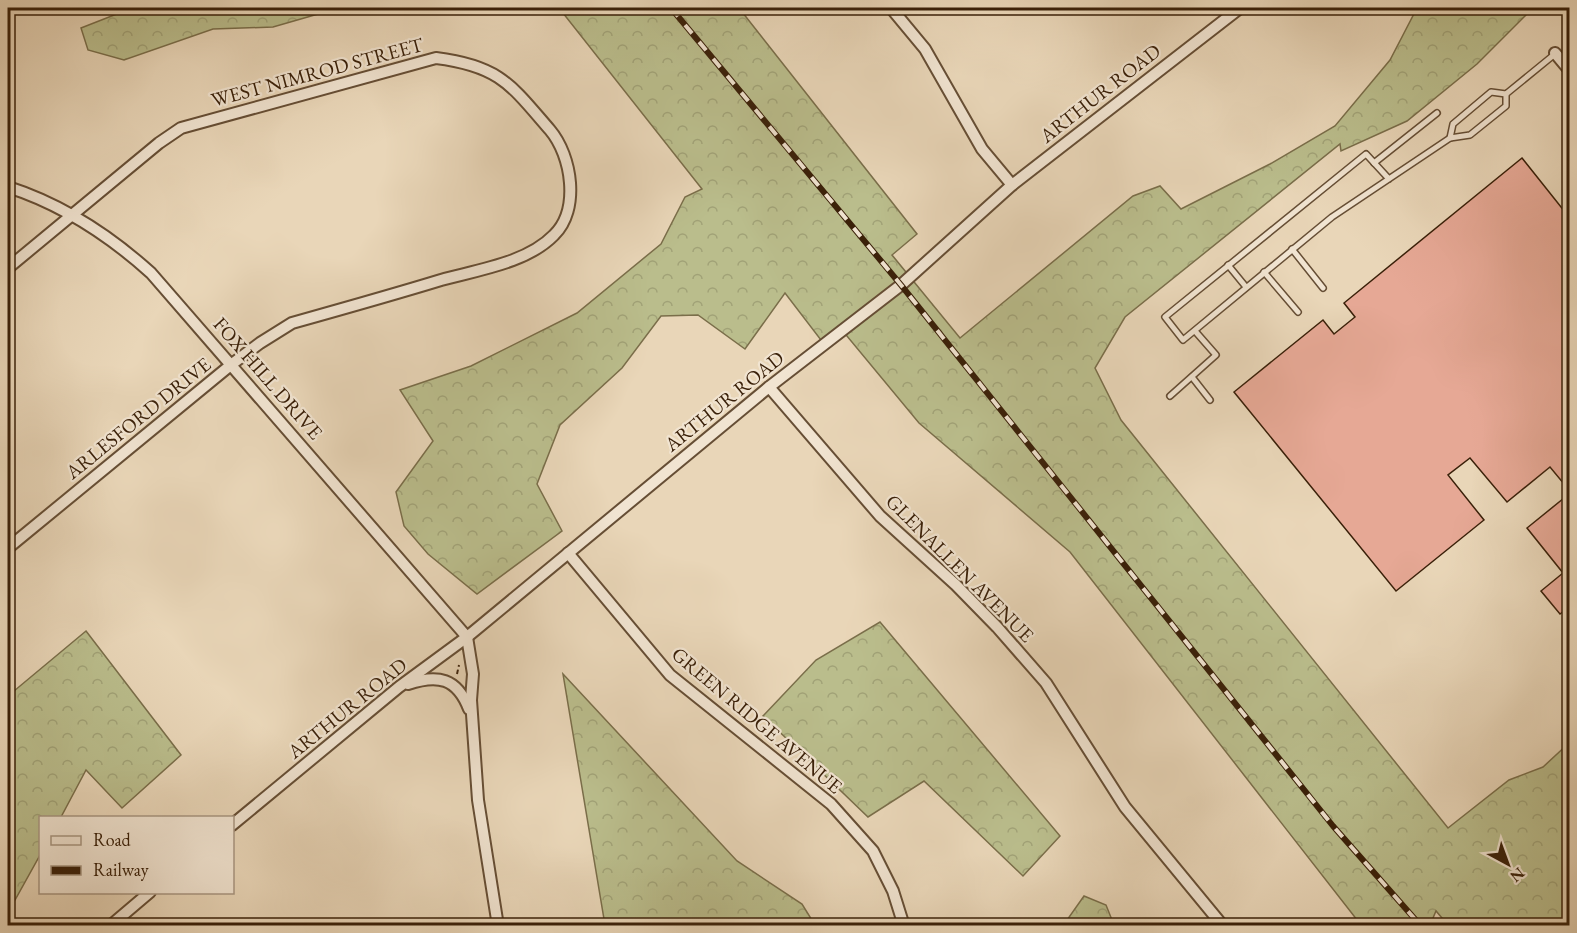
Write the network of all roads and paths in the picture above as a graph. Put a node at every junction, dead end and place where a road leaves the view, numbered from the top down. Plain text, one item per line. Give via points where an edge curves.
1 (891, 8) edge
2 (1237, 8) edge
3 (1555, 53) joint
4 (1569, 71) edge
5 (1506, 94) junction
6 (1437, 113) dead end
7 (1450, 138) junction
8 (1374, 163) junction
9 (1389, 179) junction
10 (1012, 184) junction
11 (8, 187) edge
12 (72, 216) junction
13 (537, 247) joint
14 (1292, 249) junction
15 (1228, 265) junction
16 (8, 268) edge
17 (1264, 272) junction
18 (1246, 287) junction
19 (1323, 288) dead end
20 (1298, 312) dead end
21 (1195, 331) junction
22 (232, 364) junction
23 (1192, 377) junction
24 (769, 387) junction
25 (1170, 396) dead end
26 (1210, 400) dead end
27 (8, 548) edge
28 (568, 553) junction
29 (468, 637) junction
30 (459, 665) dead end
31 (456, 680) dead end
32 (399, 687) junction
33 (472, 716) junction
34 (234, 823) edge
35 (148, 894) edge
36 (110, 926) edge
37 (498, 926) edge
38 (904, 926) edge
39 (1223, 926) edge

1 - 10 street via 925,49 982,149
2 - 10 street, ARTHUR ROAD
3 - 4 street
3 - 5 lane
5 - 7 lane via 1506,106 1470,135
5 - 7 lane via 1491,92 1453,124
6 - 8 lane
7 - 9 lane
8 - 9 lane
8 - 15 lane via 1366,154
9 - 14 lane
10 - 24 street, ARTHUR ROAD via 901,285
11 - 12 street, FOX HILL DRIVE
12 - 13 street, WEST NIMROD STREET via 181,128 436,58 464,61 507,81 559,140 568,163 567,216 555,235
12 - 16 street, WEST NIMROD STREET
12 - 22 street, FOX HILL DRIVE via 120,245 152,273
13 - 22 street, ARLESFORD DRIVE via 517,258 292,323
14 - 17 lane
14 - 19 lane
15 - 18 lane
15 - 21 lane via 1165,317 1183,340
17 - 18 lane
17 - 20 lane
18 - 21 lane
21 - 23 lane via 1216,355
22 - 27 street, ARLESFORD DRIVE
22 - 29 street, FOX HILL DRIVE
23 - 25 lane
23 - 26 lane
24 - 28 street, ARTHUR ROAD
24 - 39 street, GLENALLEN AVENUE via 880,516 964,593 1046,683 1125,807
28 - 29 street, ARTHUR ROAD
28 - 38 street, GREEN RIDGE AVENUE via 670,675 831,804 873,851 893,891
29 - 32 street, ARTHUR ROAD
29 - 33 street via 473,674
30 - 31 path
32 - 33 street via 437,678 464,696
32 - 34 street, ARTHUR ROAD
33 - 37 street via 478,800
35 - 36 street

